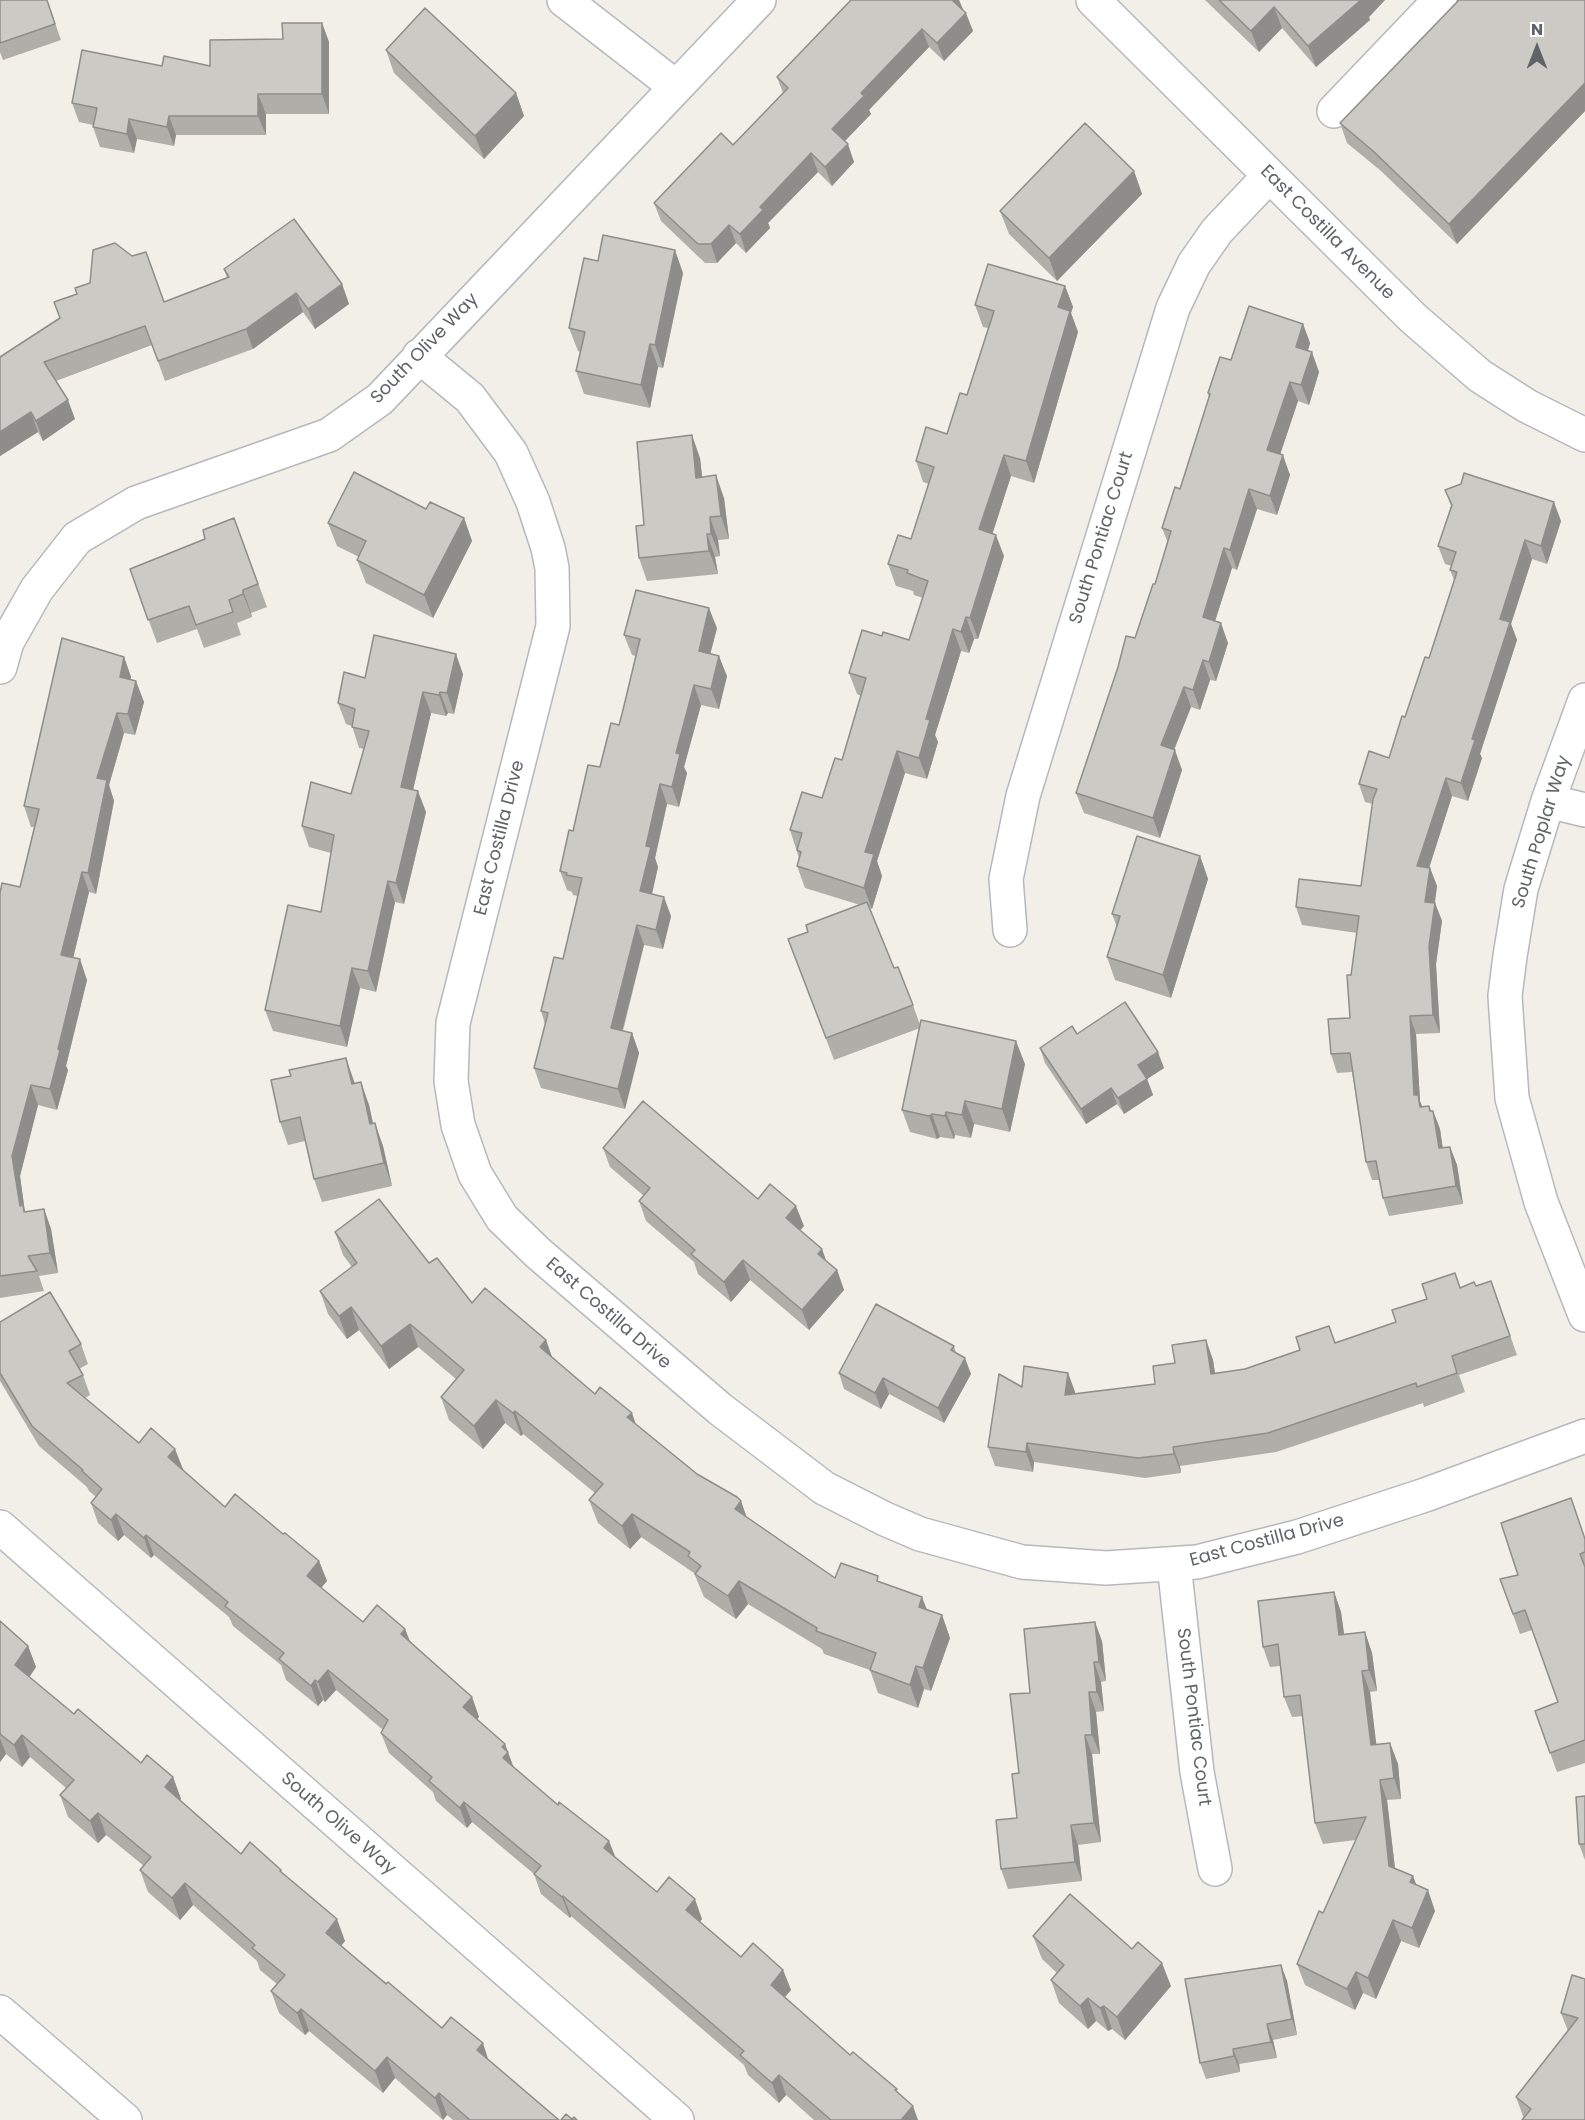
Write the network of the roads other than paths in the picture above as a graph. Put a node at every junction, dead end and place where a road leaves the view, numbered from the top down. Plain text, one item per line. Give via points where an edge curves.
1 (564, 0) edge
2 (759, 0) edge
3 (1093, 0) edge
4 (1440, 0) edge
5 (676, 87) junction
6 (1334, 111) dead end
7 (1269, 176) junction
8 (419, 356) junction
9 (1585, 435) edge
10 (0, 667) edge
11 (1585, 700) edge
12 (1548, 801) junction
13 (1585, 810) edge
14 (1010, 930) dead end
15 (1585, 1315) edge
16 (1585, 1436) edge
17 (0, 1527) edge
18 (1174, 1564) junction
19 (1215, 1869) dead end
20 (0, 2012) edge
21 (125, 2120) edge
22 (676, 2120) edge

1 - 5 street
2 - 5 street, South Olive Way
3 - 7 street, East Costilla Avenue
4 - 6 street
5 - 8 street, South Olive Way
7 - 9 street, East Costilla Avenue via 1413,318 1480,376 1527,406
7 - 14 street, South Pontiac Court via 1217,231 1194,264 1173,308 1023,796 1006,879
8 - 10 street, South Olive Way via 380,399 329,435 136,503 77,538 32,598 7,642
8 - 18 street, East Costilla Drive via 470,398 511,453 533,502 552,568 553,626 453,1023 451,1081 458,1125 475,1174 502,1218 720,1409 824,1488 920,1534 1022,1562 1106,1568
11 - 12 street, South Poplar Way
12 - 13 street
12 - 15 street, South Poplar Way via 1521,889 1505,996 1512,1098 1542,1202
16 - 18 street, East Costilla Drive via 1297,1537
17 - 22 street, South Olive Way
18 - 19 street, South Pontiac Court via 1197,1772
20 - 21 street

